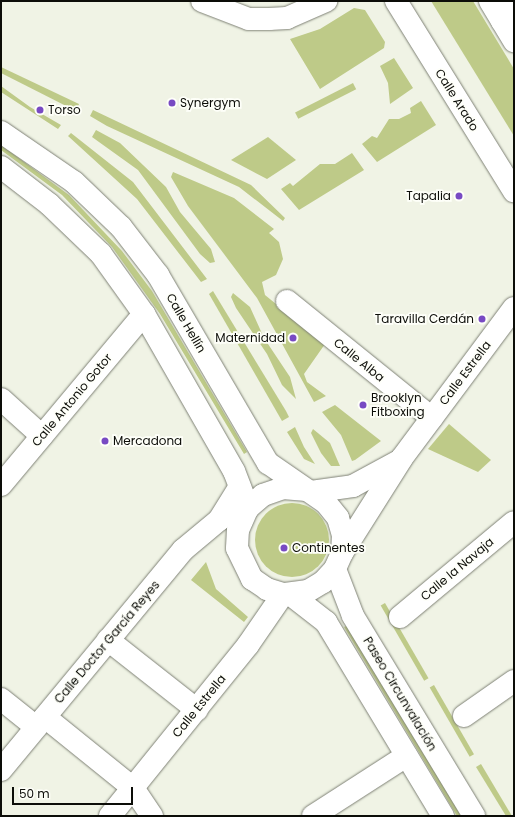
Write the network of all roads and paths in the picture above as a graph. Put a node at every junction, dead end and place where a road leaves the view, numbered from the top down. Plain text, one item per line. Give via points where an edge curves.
1 (202, 1) edge
2 (326, 1) edge
3 (490, 1) edge
4 (514, 1) edge
5 (396, 4) edge
6 (502, 21) junction
7 (514, 41) edge
8 (1, 132) edge
9 (1, 167) edge
10 (514, 191) edge
11 (287, 301) dead end
12 (514, 308) edge
13 (144, 314) junction
14 (1, 399) edge
15 (432, 418) junction
16 (42, 436) junction
17 (402, 458) junction
18 (1, 485) edge
19 (240, 487) junction
20 (308, 491) junction
21 (246, 511) junction
22 (219, 520) junction
23 (514, 522) edge
24 (338, 561) junction
25 (287, 594) junction
26 (400, 617) dead end
27 (108, 640) junction
28 (514, 681) edge
29 (1, 699) edge
30 (197, 710) junction
31 (464, 716) dead end
32 (40, 722) junction
33 (406, 756) junction
34 (1, 770) edge
35 (133, 788) junction
36 (110, 816) edge
37 (152, 816) edge
38 (313, 816) edge
39 (443, 816) edge
40 (474, 816) edge

1 - 2 street via 249,19 287,18
3 - 6 street
4 - 6 street
5 - 10 street, Calle Arado
6 - 7 street
8 - 20 street, Calle Hellín via 74,182 121,227 158,275 268,463
9 - 13 street via 49,204 100,254
11 - 15 street, Calle Alba
12 - 15 street, Calle Estrella
13 - 16 street, Calle Antonio Gotor
13 - 19 street via 234,472
14 - 16 street
15 - 17 street, Calle Estrella
16 - 18 street, Calle Antonio Gotor
17 - 20 street, Calle Estrella via 379,475 353,486
17 - 24 street, Calle Estrella
19 - 21 street
19 - 22 street, Calle Doctor García Reyes
20 - 21 street via 283,488 263,495
20 - 24 street via 326,503 338,518 343,535
21 - 22 street, Calle Doctor García Reyes
21 - 25 street via 237,548 242,564 252,579 267,589
22 - 27 street, Calle Doctor García Reyes via 183,550
23 - 26 street, Calle la Navaja
24 - 25 street via 323,582 308,591
24 - 40 street, Paseo Circunvalación via 353,616
25 - 30 street, Calle Estrella
25 - 33 street via 326,622
27 - 30 street
27 - 32 street, Calle Doctor García Reyes
28 - 31 street
29 - 32 street
30 - 35 street, Calle Estrella
32 - 34 street, Calle Doctor García Reyes
32 - 35 street
33 - 38 street
33 - 39 street
35 - 36 street, Calle Estrella
35 - 37 street

